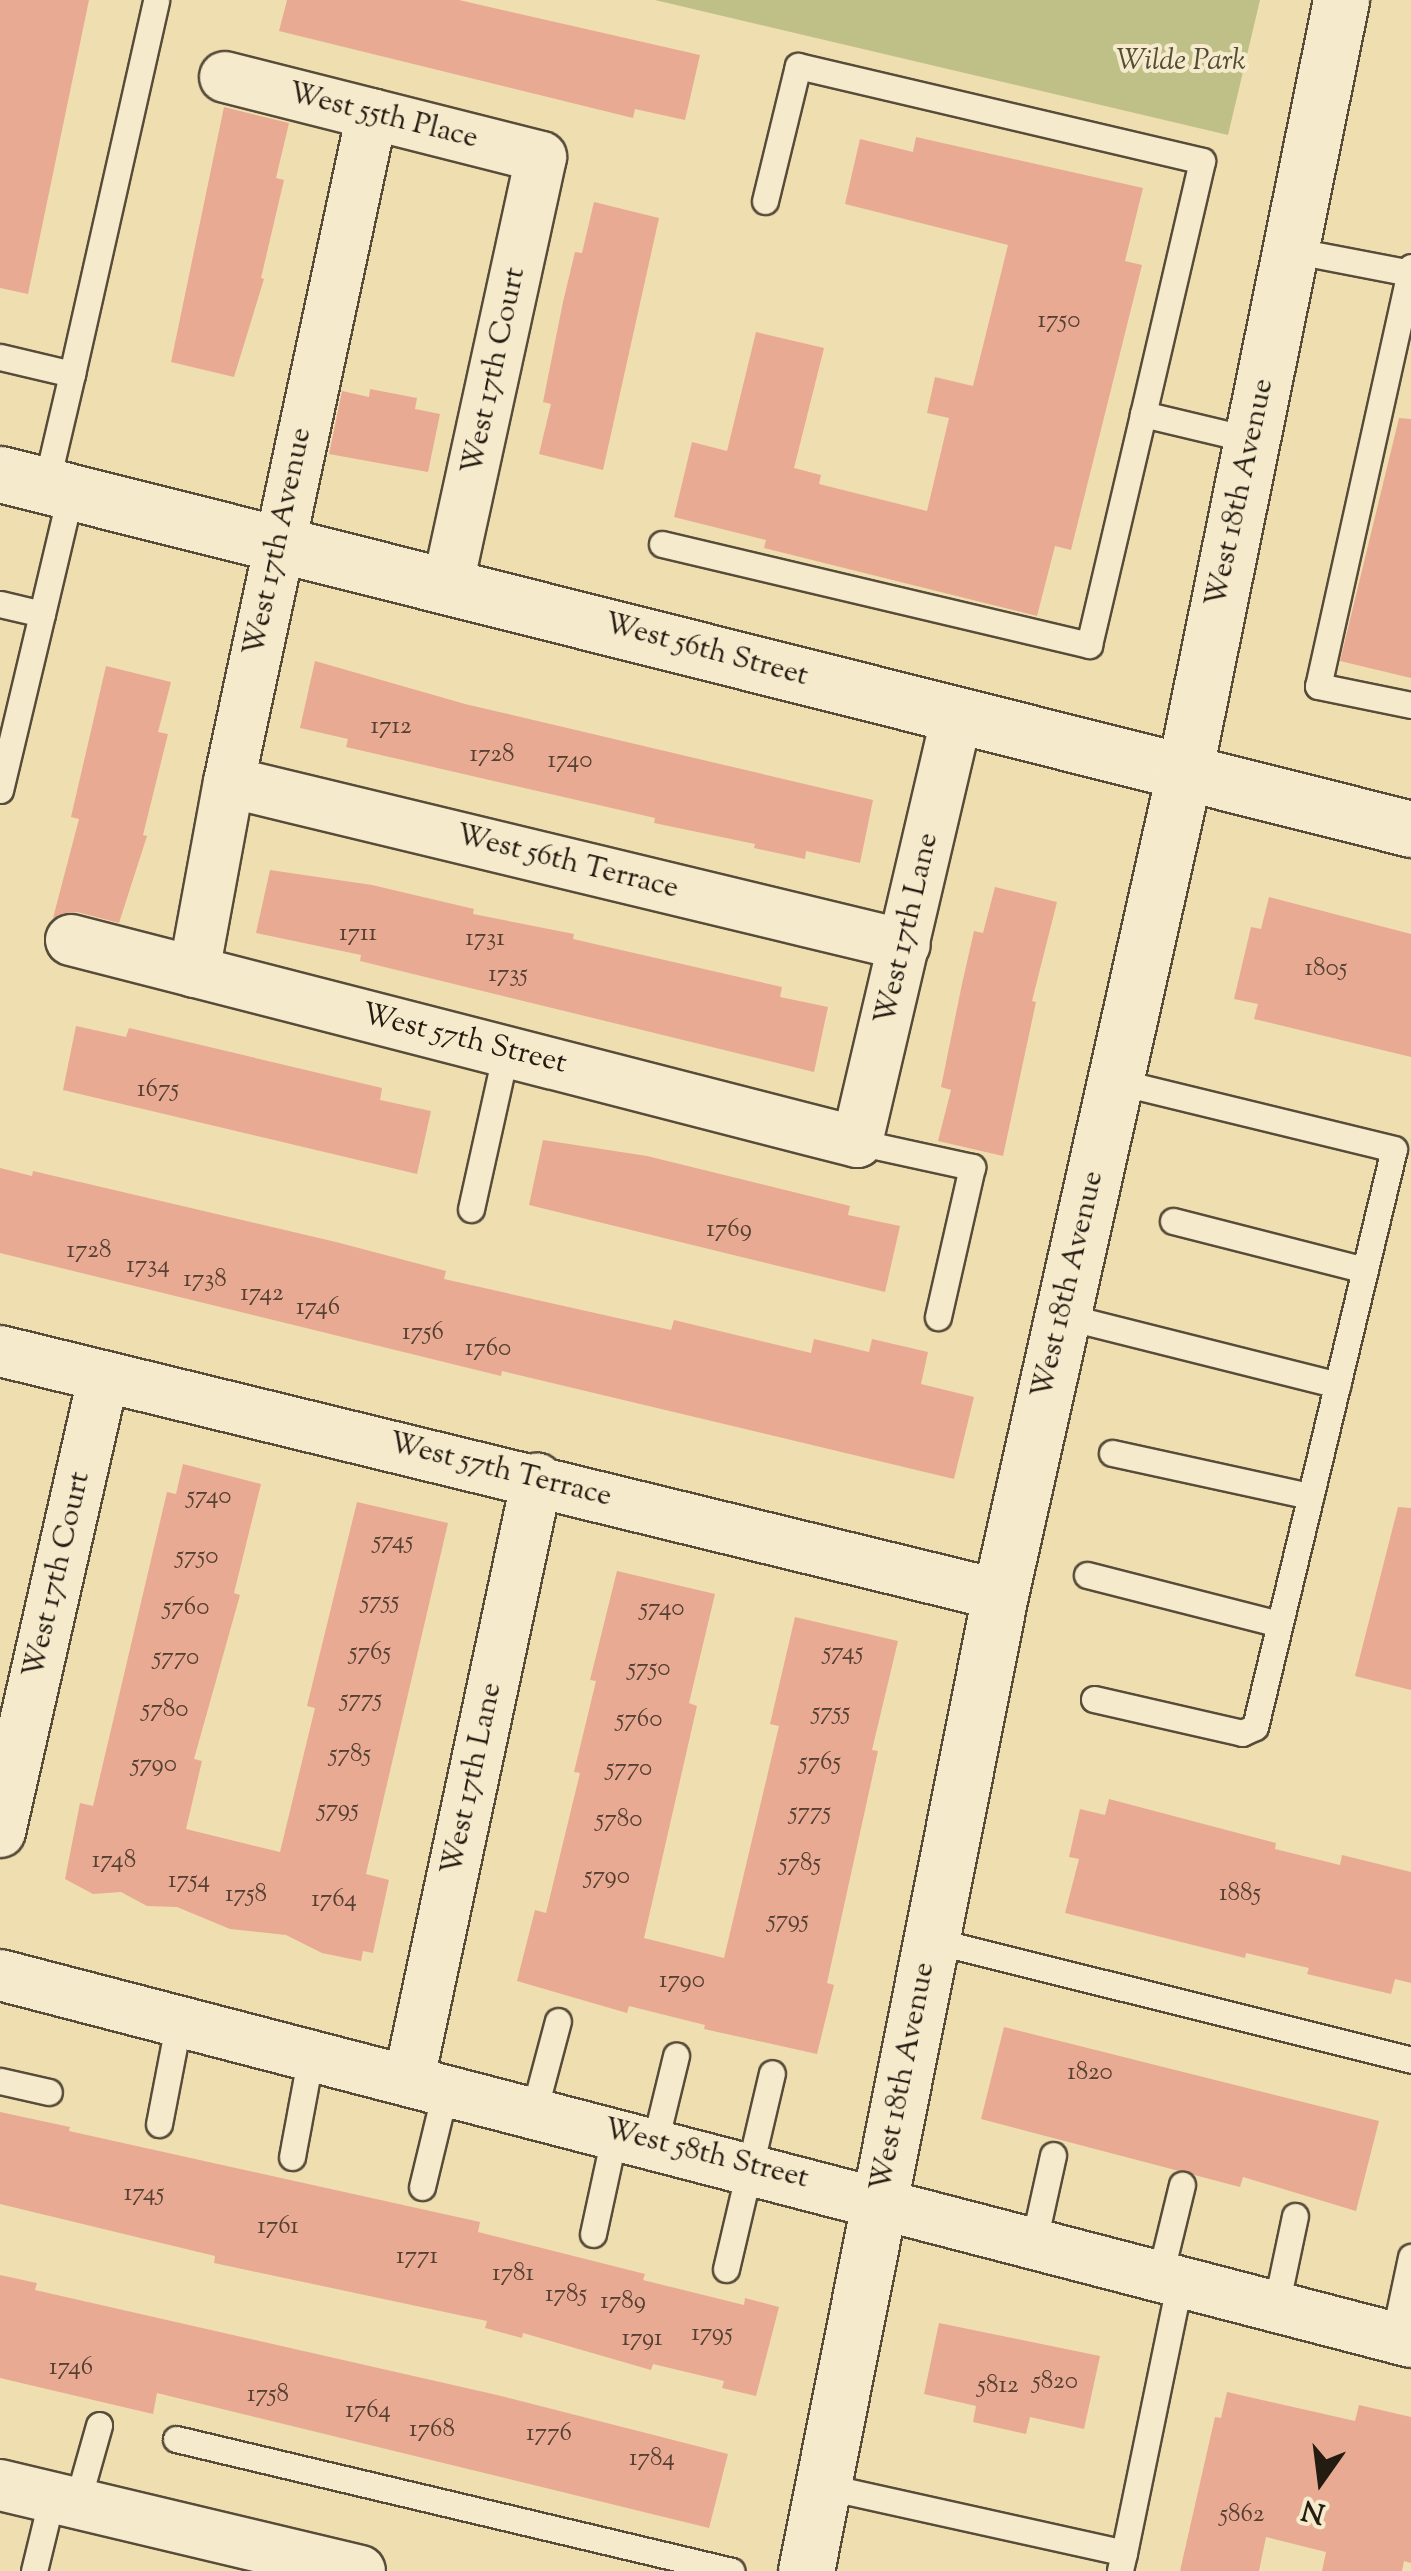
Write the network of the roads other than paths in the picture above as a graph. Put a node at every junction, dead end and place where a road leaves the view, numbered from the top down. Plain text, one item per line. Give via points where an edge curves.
1 (156, 0) edge
2 (1341, 0) edge
3 (225, 76) dead end
4 (372, 114) junction
5 (541, 157) joint
6 (765, 201) dead end
7 (1290, 250) junction
8 (1410, 270) edge
9 (0, 357) edge
10 (72, 374) junction
11 (1143, 414) junction
12 (1252, 440) junction
13 (39, 483) edge
14 (279, 542) junction
15 (662, 544) dead end
16 (448, 584) junction
17 (0, 604) edge
18 (42, 614) junction
19 (1411, 705) edge
20 (957, 716) junction
21 (1184, 774) junction
22 (229, 782) junction
23 (0, 790) edge
24 (1411, 829) edge
25 (71, 940) dead end
26 (906, 945) junction
27 (194, 972) junction
28 (506, 1050) junction
29 (1115, 1081) junction
30 (857, 1142) junction
31 (471, 1209) dead end
32 (1173, 1221) dead end
33 (1365, 1270) junction
34 (1062, 1316) junction
35 (938, 1317) dead end
36 (0, 1351) edge
37 (103, 1377) junction
38 (1337, 1385) junction
39 (1112, 1454) dead end
40 (537, 1480) junction
41 (1310, 1496) junction
42 (1087, 1575) dead end
43 (1000, 1595) junction
44 (1279, 1624) junction
45 (1094, 1699) dead end
46 (0, 1832) edge
47 (931, 1940) junction
48 (0, 1974) edge
49 (179, 2020) junction
50 (558, 2021) dead end
51 (311, 2054) junction
52 (676, 2056) dead end
53 (1411, 2060) edge
54 (772, 2073) dead end
55 (0, 2080) edge
56 (428, 2084) junction
57 (49, 2092) dead end
58 (534, 2111) junction
59 (158, 2124) dead end
60 (635, 2137) junction
61 (1053, 2154) dead end
62 (292, 2157) dead end
63 (750, 2167) junction
64 (1182, 2186) dead end
65 (422, 2188) dead end
66 (880, 2200) junction
67 (1295, 2216) dead end
68 (593, 2234) dead end
69 (1034, 2241) junction
70 (1411, 2258) edge
71 (726, 2269) dead end
72 (1170, 2278) junction
73 (1276, 2306) junction
74 (1403, 2340) edge
75 (99, 2425) dead end
76 (176, 2439) dead end
77 (0, 2485) edge
78 (822, 2486) junction
79 (64, 2500) junction
80 (1122, 2562) edge
81 (34, 2571) edge
82 (360, 2571) edge
83 (732, 2571) edge
84 (806, 2571) edge

1 - 10 lane
2 - 7 street, West 18th Avenue
3 - 4 street, West 55th Place
4 - 5 street, West 55th Place
4 - 14 street, West 17th Avenue
5 - 16 street, West 17th Court
6 - 11 lane via 798,66 1202,161
7 - 8 lane
7 - 12 street, West 18th Avenue
8 - 19 lane via 1318,686
9 - 10 lane
10 - 13 lane
11 - 12 lane
11 - 15 lane via 1089,644
12 - 21 street, West 18th Avenue
13 - 14 street, West 56th Street
13 - 18 lane
14 - 16 street, West 56th Street
14 - 22 street, West 17th Avenue
16 - 20 street, West 56th Street
17 - 18 lane
18 - 23 lane
20 - 21 street, West 56th Street
20 - 26 street, West 17th Lane
21 - 24 street, West 56th Street
21 - 29 street, West 18th Avenue
22 - 26 street, West 56th Terrace
22 - 27 street, West 17th Avenue
25 - 27 street, West 57th Street
26 - 30 street, West 17th Lane
27 - 28 street, West 57th Street
28 - 30 street, West 57th Street
28 - 31 lane
29 - 33 lane via 1394,1149
29 - 34 street, West 18th Avenue
30 - 35 lane via 972,1168
32 - 33 lane
33 - 38 lane
34 - 38 lane
34 - 43 street, West 18th Avenue
36 - 37 street, West 57th Terrace
37 - 40 street, West 57th Terrace
37 - 46 street, West 17th Court
38 - 41 lane
39 - 41 lane
40 - 43 street, West 57th Terrace
40 - 56 street, West 17th Lane
41 - 44 lane
42 - 44 lane
43 - 47 street, West 18th Avenue
44 - 45 lane via 1255,1727 1242,1734
47 - 53 lane
47 - 66 street, West 18th Avenue
48 - 49 street, West 58th Street
49 - 51 street, West 58th Street
49 - 59 lane
50 - 58 lane
51 - 56 street, West 58th Street
51 - 62 lane
52 - 60 lane
54 - 63 lane
55 - 57 lane
56 - 58 street, West 58th Street
56 - 65 lane
58 - 60 street, West 58th Street
60 - 63 street, West 58th Street
60 - 68 lane
61 - 69 lane
63 - 66 street, West 58th Street
63 - 71 lane
64 - 72 lane
66 - 69 street, West 58th Street
66 - 78 street, West 18th Avenue
67 - 73 lane
69 - 72 street, West 58th Street
70 - 74 lane
72 - 73 street, West 58th Street
72 - 80 lane
73 - 74 street, West 58th Street
75 - 79 lane
76 - 83 lane
77 - 79 street
78 - 80 lane
78 - 84 street, West 18th Avenue
79 - 81 lane
79 - 82 street

